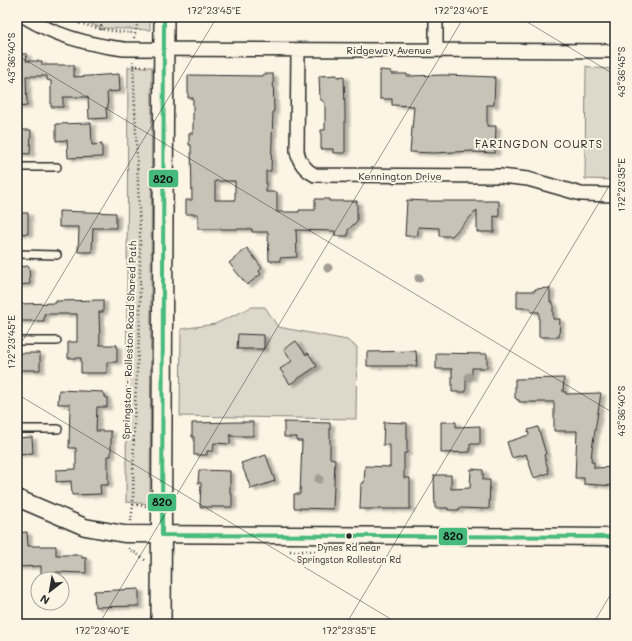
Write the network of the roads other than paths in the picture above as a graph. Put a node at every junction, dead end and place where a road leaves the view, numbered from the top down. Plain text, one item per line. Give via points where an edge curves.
1 (25, 17) edge
2 (164, 17) edge
3 (436, 17) edge
4 (164, 49) junction
5 (298, 50) junction
6 (436, 50) junction
7 (615, 51) edge
8 (56, 166) dead end
9 (17, 167) edge
10 (615, 195) edge
11 (17, 254) edge
12 (57, 255) dead end
13 (17, 342) edge
14 (57, 342) dead end
15 (17, 429) edge
16 (58, 429) dead end
17 (17, 498) edge
18 (162, 535) junction
19 (615, 537) edge
20 (161, 624) edge

1 - 4 street, Ridgeway Avenue via 61,35 91,44 124,49
2 - 4 main road
3 - 6 street
4 - 5 street, Ridgeway Avenue
4 - 18 main road
5 - 6 street, Ridgeway Avenue
5 - 10 street, Kennington Drive via 297,151 301,163 315,175 500,176 528,178 581,194
6 - 7 street, Ridgeway Avenue
8 - 9 lane
11 - 12 lane
13 - 14 lane
15 - 16 lane
17 - 18 street via 85,527 124,534
18 - 19 street
18 - 20 main road

